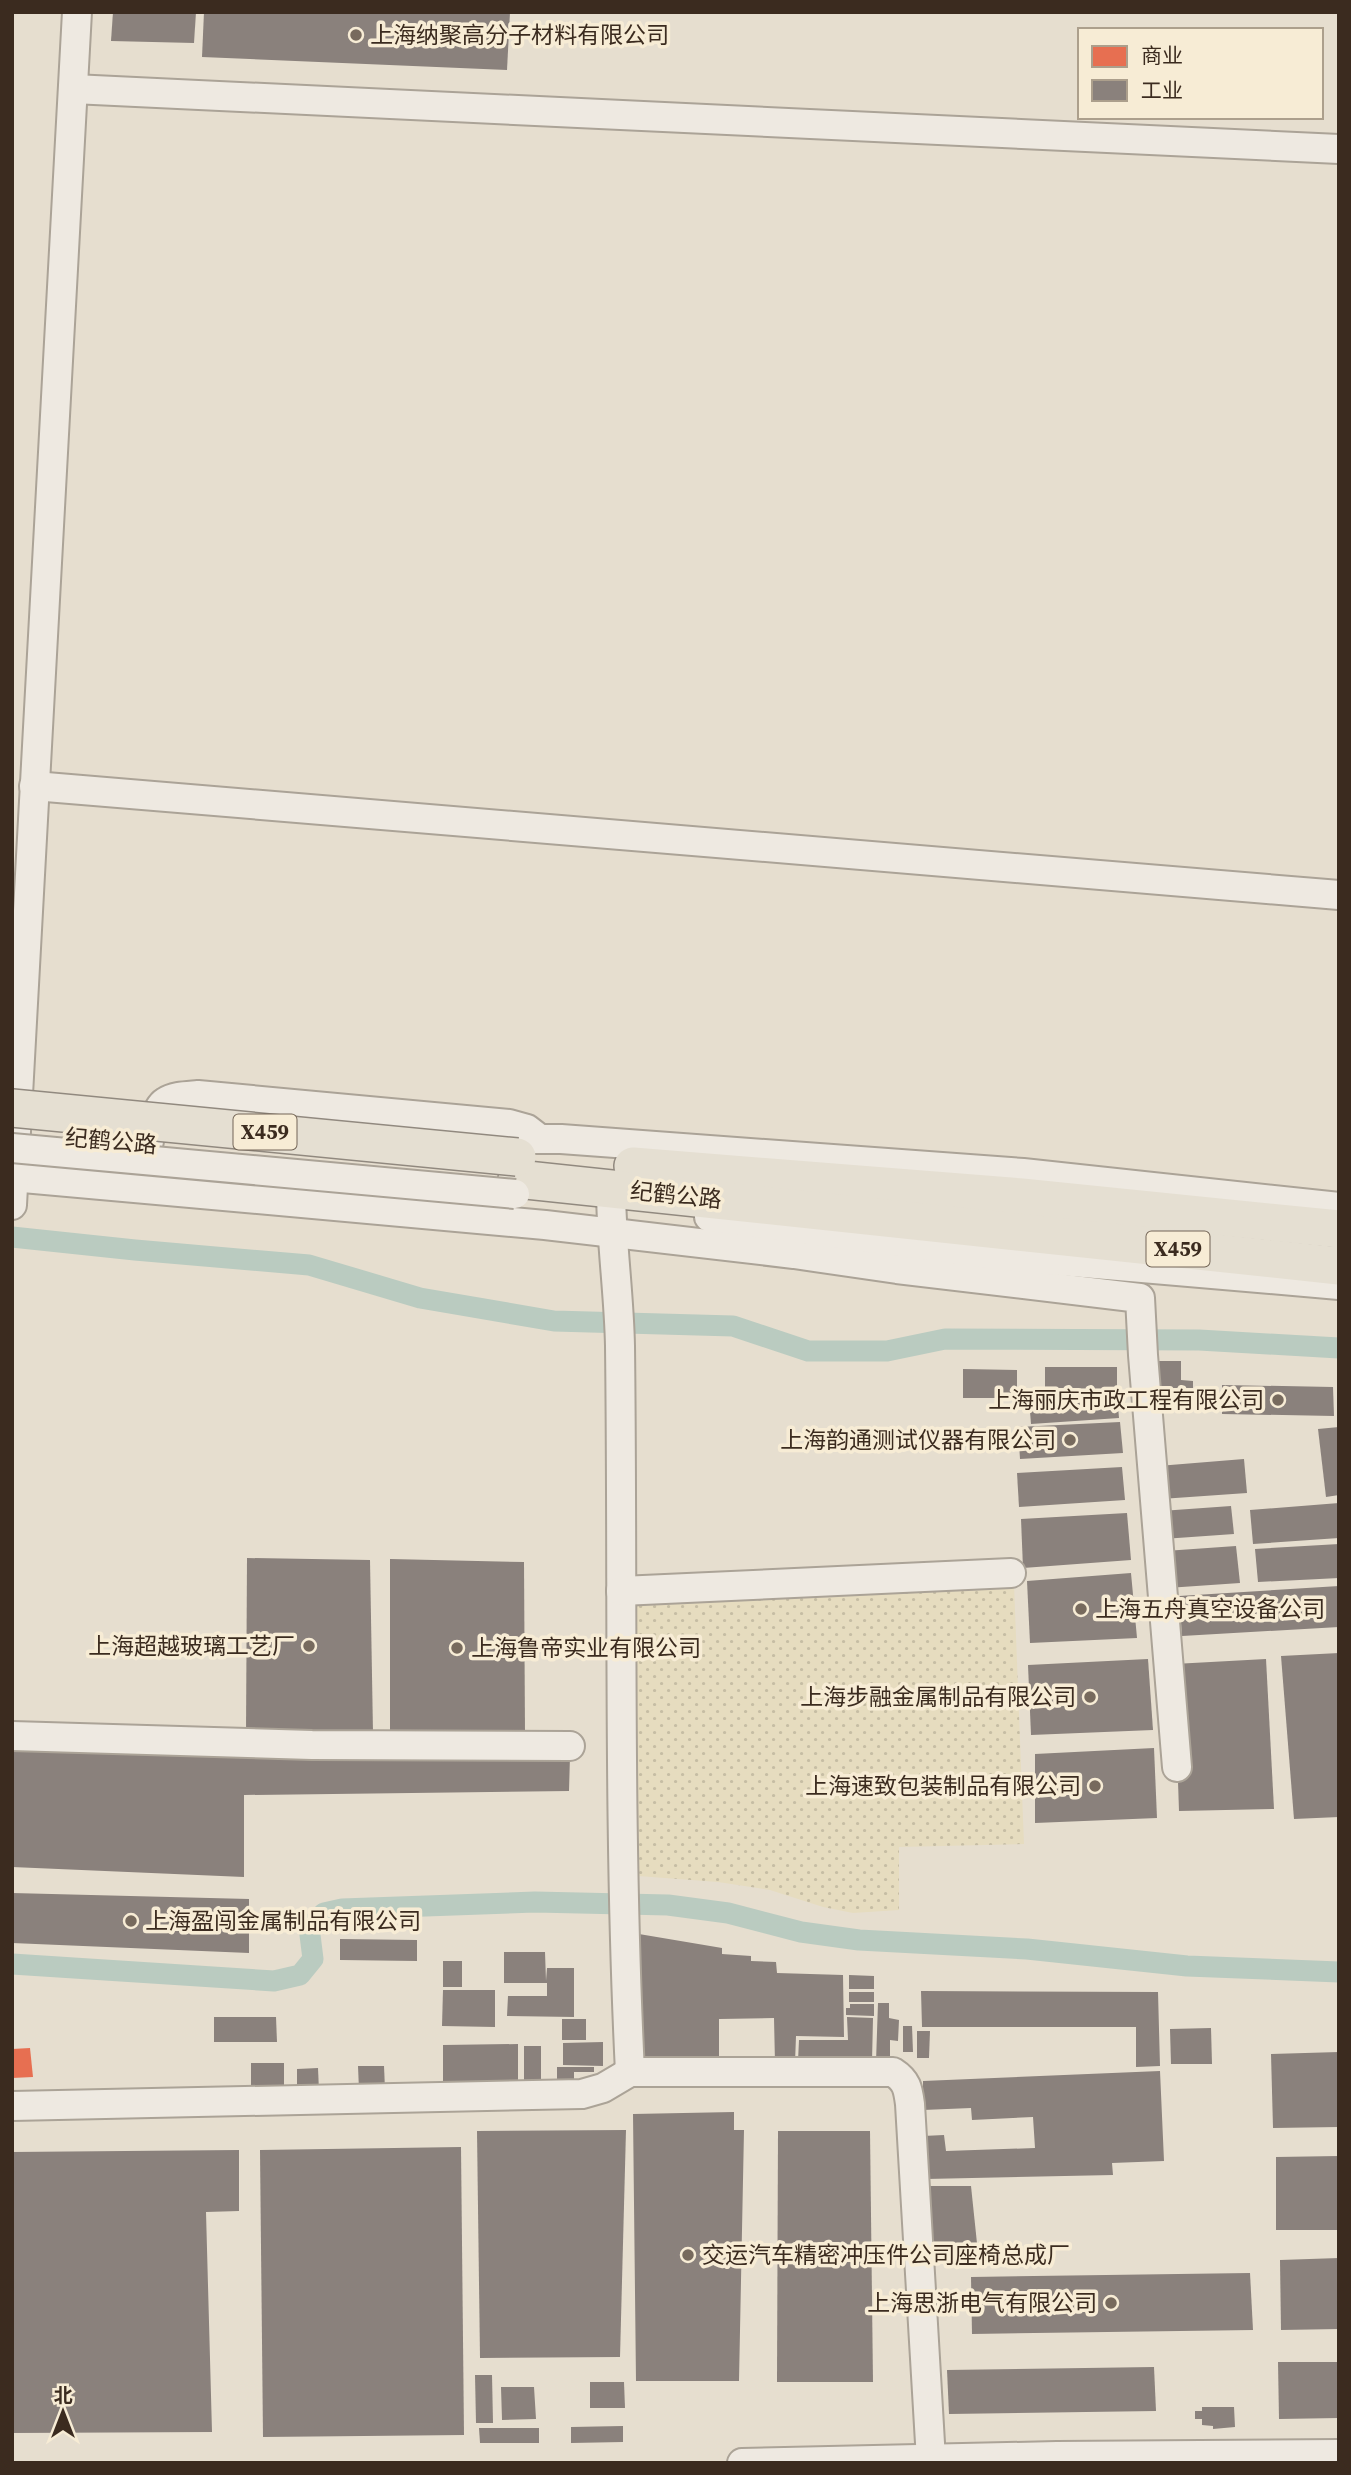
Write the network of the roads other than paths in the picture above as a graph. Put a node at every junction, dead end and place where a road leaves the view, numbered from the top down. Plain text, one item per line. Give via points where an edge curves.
1 (77, 12) edge
2 (74, 89) junction
3 (1339, 149) edge
4 (34, 786) junction
5 (1339, 895) edge
6 (12, 1091) edge
7 (12, 1108) edge
8 (12, 1131) edge
9 (12, 1148) edge
10 (521, 1162) junction
11 (13, 1177) edge
12 (141, 1189) junction
13 (611, 1196) junction
14 (12, 1205) edge
15 (1339, 1207) edge
16 (1019, 1214) junction
17 (1339, 1229) edge
18 (612, 1233) junction
19 (1339, 1266) edge
20 (1339, 1285) edge
21 (1011, 1573) dead end
22 (621, 1591) junction
23 (12, 1736) edge
24 (570, 1746) dead end
25 (1177, 1768) dead end
26 (630, 2072) junction
27 (12, 2106) edge
28 (1339, 2454) edge
29 (1057, 2459) edge
30 (931, 2460) junction
31 (742, 2463) edge

1 - 2 street
2 - 3 street
2 - 4 street
4 - 5 street
4 - 11 street
6 - 10 street
7 - 10 main road, 纪鹤公路 / X459, bridge
8 - 10 main road, 纪鹤公路 / X459
9 - 10 street, bridge
10 - 12 street via 527,1129 509,1124 198,1095 164,1102 156,1111
10 - 13 main road, 纪鹤公路 / X459
10 - 16 main road, 纪鹤公路 / X459
11 - 12 street
11 - 14 street
12 - 18 street
13 - 16 main road, 纪鹤公路 / X459
13 - 18 street
15 - 16 street
16 - 17 main road, 纪鹤公路 / X459
16 - 19 main road, 纪鹤公路 / X459
16 - 20 street
18 - 22 street via 620,1345
18 - 25 street via 1140,1298
21 - 22 street
22 - 26 street via 623,1934
23 - 24 street via 312,1745
26 - 27 street via 582,2094
26 - 30 street via 893,2072 908,2086
28 - 29 street
29 - 30 street
30 - 31 street

